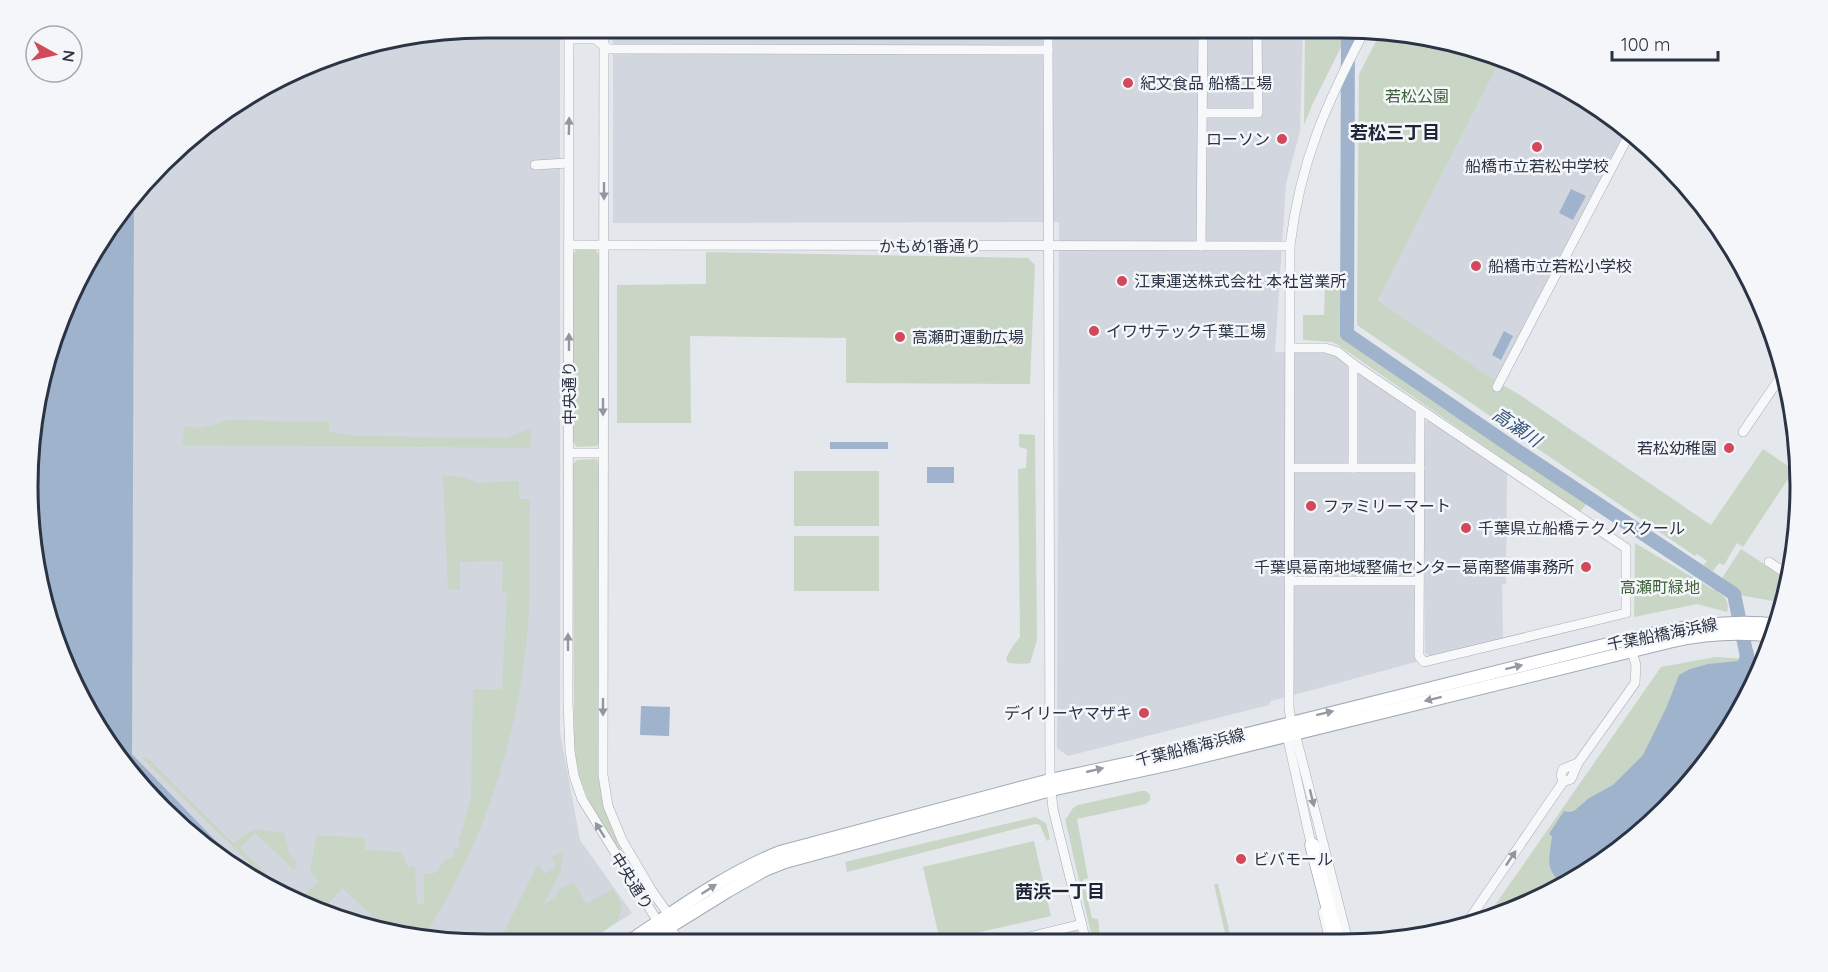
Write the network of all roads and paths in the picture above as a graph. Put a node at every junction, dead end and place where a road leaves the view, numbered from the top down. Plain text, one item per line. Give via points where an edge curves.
1 (604, 38) edge
2 (1048, 38) edge
3 (1203, 38) edge
4 (1257, 38) edge
5 (1361, 38) edge
6 (569, 39) joint
7 (604, 46) junction
8 (1048, 50) junction
9 (1203, 113) junction
10 (1627, 140) edge
11 (568, 163) junction
12 (535, 165) dead end
13 (569, 245) junction
14 (603, 245) junction
15 (1049, 246) junction
16 (1201, 246) junction
17 (1290, 246) junction
18 (1290, 348) junction
19 (1353, 364) junction
20 (1778, 381) edge
21 (1497, 387) dead end
22 (1420, 409) junction
23 (1743, 432) dead end
24 (569, 453) junction
25 (603, 453) junction
26 (1290, 468) junction
27 (1353, 468) junction
28 (1420, 468) junction
29 (1769, 562) dead end
30 (1782, 571) edge
31 (1290, 581) junction
32 (1419, 581) junction
33 (1768, 626) edge
34 (1734, 628) junction
35 (1751, 628) junction
36 (1766, 633) edge
37 (1628, 639) junction
38 (1632, 652) junction
39 (1291, 730) junction
40 (1050, 785) junction
41 (1312, 845) junction
42 (1472, 915) edge
43 (666, 921) junction
44 (1082, 924) junction
45 (643, 934) edge
46 (654, 934) edge
47 (674, 934) edge
48 (1043, 934) edge
49 (1084, 934) edge
50 (1328, 934) edge
51 (1334, 934) edge
52 (1346, 934) edge

1 - 7 street, 中央通り
2 - 8 street
3 - 9 street
4 - 9 street via 1258,113
5 - 17 street via 1322,118 1301,180
6 - 7 street via 595,39
11 -> 6 street, 中央通り
7 - 8 street
7 -> 14 street, 中央通り
8 - 15 street
9 - 16 street
10 - 21 street
11 - 12 street
11 - 13 street, 中央通り
13 - 14 street, かもめ1番通り
24 -> 13 street, 中央通り
14 - 15 street, かもめ1番通り
14 -> 25 street, 中央通り
15 - 16 street, かもめ1番通り
15 - 40 street
16 - 17 street, かもめ1番通り
17 - 18 street
18 - 19 street via 1334,349
18 - 26 street
19 - 22 street
19 - 27 street
20 - 23 street
22 - 28 street
22 - 32 street via 1626,548 1626,613 1424,662 1419,656
24 - 25 street
43 -> 24 street, 中央通り via 588,810 574,776 568,710
25 -> 43 street, 中央通り via 603,775 608,806 622,840
26 - 27 street
26 - 31 street
27 - 28 street
28 - 32 street
29 - 30 street
31 - 32 street
31 - 39 street
33 - 35 main road, 千葉船橋海浜線
34 - 35 main road, 千葉船橋海浜線
34 - 37 main road, 千葉船橋海浜線 via 1697,625
34 - 38 main road, 千葉船橋海浜線
35 - 36 main road, 千葉船橋海浜線
37 - 38 street
39 -> 37 main road, 千葉船橋海浜線
38 -> 39 main road, 千葉船橋海浜線
42 -> 38 street via 1635,683
39 - 40 main road, 千葉船橋海浜線 via 1143,760
39 - 41 street
39 -> 52 street
40 - 43 main road, 千葉船橋海浜線 via 780,852 722,881
40 - 44 street
41 - 50 street via 1315,880
41 - 51 highway
43 - 45 main road, 千葉船橋海浜線
43 - 46 main road, 千葉船橋海浜線
43 - 47 street
44 - 48 street
44 - 49 street

